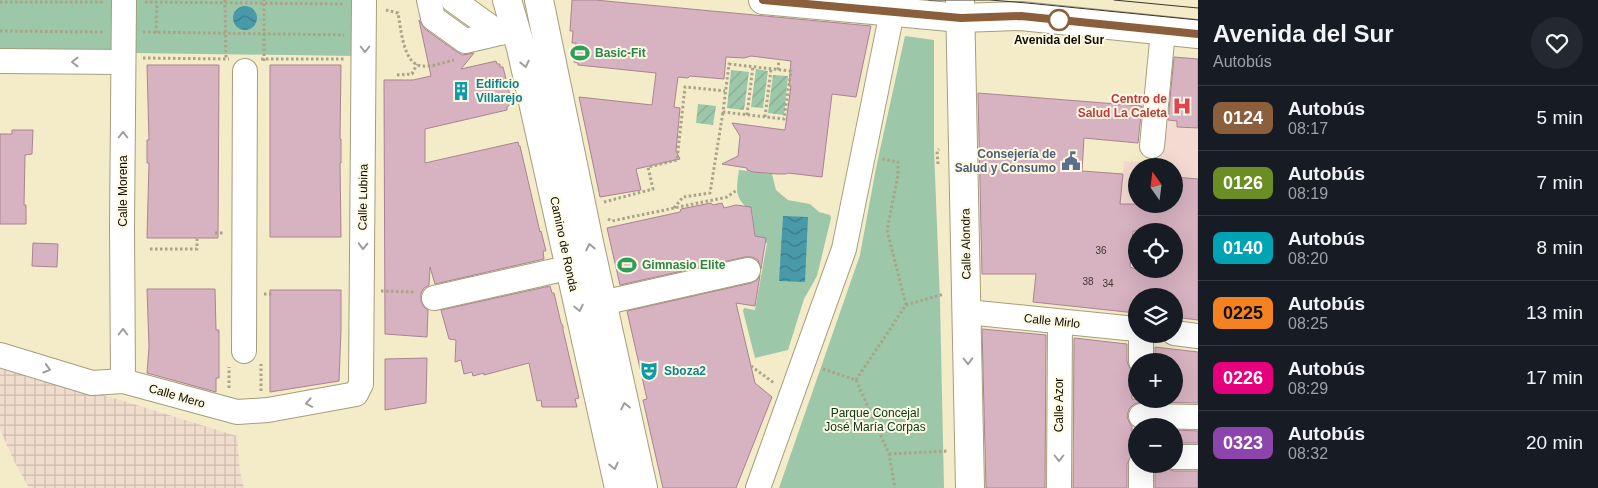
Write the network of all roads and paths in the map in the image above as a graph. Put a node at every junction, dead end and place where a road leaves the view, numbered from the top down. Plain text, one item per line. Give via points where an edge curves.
1 (429, 0) edge
2 (453, 0) edge
3 (507, 0) edge
4 (539, 0) edge
5 (763, 0) edge
6 (123, 1) edge
7 (0, 2) edge
8 (157, 2) junction
9 (225, 2) edge
10 (264, 2) edge
11 (356, 2) edge
12 (961, 9) edge
13 (386, 11) dead end
14 (892, 12) junction
15 (0, 31) edge
16 (1163, 31) junction
17 (105, 32) dead end
18 (139, 32) dead end
19 (156, 33) junction
20 (226, 33) junction
21 (264, 34) junction
22 (498, 34) junction
23 (1198, 34) edge
24 (347, 35) dead end
25 (458, 58) dead end
26 (779, 59) dead end
27 (0, 61) edge
28 (124, 62) junction
29 (245, 63) junction
30 (417, 64) junction
31 (753, 66) junction
32 (771, 69) junction
33 (778, 70) junction
34 (397, 75) dead end
35 (725, 91) junction
36 (723, 112) junction
37 (747, 115) junction
38 (765, 117) junction
39 (1152, 146) dead end
40 (864, 156) junction
41 (736, 190) dead end
42 (599, 204) dead end
43 (673, 208) junction
44 (602, 218) dead end
45 (197, 238) dead end
46 (150, 249) dead end
47 (554, 270) dead end
48 (748, 270) dead end
49 (389, 291) dead end
50 (426, 293) joint
51 (958, 302) junction
52 (602, 303) junction
53 (906, 305) junction
54 (1060, 322) junction
55 (1128, 328) edge
56 (1183, 334) edge
57 (1198, 336) edge
58 (244, 351) dead end
59 (0, 355) edge
60 (803, 363) junction
61 (751, 366) dead end
62 (261, 377) dead end
63 (856, 380) junction
64 (123, 381) junction
65 (793, 392) junction
66 (356, 394) joint
67 (260, 396) dead end
68 (1141, 414) edge
69 (1198, 417) edge
70 (953, 450) dead end
71 (889, 454) junction
72 (1183, 457) edge
73 (1198, 457) edge
74 (1141, 473) edge
75 (619, 488) edge
76 (643, 488) edge
77 (758, 488) edge
78 (894, 488) edge
79 (970, 488) edge
80 (1058, 488) edge
81 (1141, 488) edge

1 - 22 street via 433,18 465,41
2 - 22 street
3 - 22 main road, Camino de Ronda
52 -> 4 main road, Camino de Ronda
5 - 14 main road
6 - 7 path
6 - 8 path
6 - 28 street, Calle Morena
8 - 9 path
8 - 19 path
9 - 10 path
9 - 20 path
10 - 11 path
10 - 21 path
11 -> 66 street, Calle Lubina via 361,384
12 - 14 main road
12 - 16 main road
12 - 51 main road, Calle Alondra
13 - 30 path via 398,13 407,56
14 - 40 street
15 - 17 path
16 - 23 main road
16 - 39 street
18 - 19 path
19 - 20 path
20 - 21 path
20 - 29 path
21 - 24 path
21 - 29 path
22 -> 75 main road, Camino de Ronda
25 - 30 path via 422,66
26 - 33 path
28 -> 27 street
64 -> 28 street, Calle Morena
29 - 58 street
30 - 34 path via 412,74
31 - 32 path
31 - 35 path via 729,64
31 - 37 path
32 - 33 path
32 - 38 path
33 - 38 path via 791,71 784,119
35 - 36 path
35 - 42 path via 686,87 677,160 648,167 653,189
36 - 37 path
36 - 43 path via 710,193 683,197
37 - 38 path
40 - 53 path via 898,162 888,230
40 - 60 street via 844,249
41 - 43 path via 727,197
43 - 44 path via 612,221
45 - 46 path via 197,250
47 - 50 street, Camino de Ronda
48 - 52 street
49 - 50 path
51 - 53 path
51 - 54 street, Calle Mirlo
51 -> 79 main road, Calle Alondra
76 -> 52 main road, Camino de Ronda
53 - 63 path
54 - 55 street, Calle Mirlo
54 -> 80 street, Calle Azor
56 - 57 street
59 -> 64 street, Calle Mero via 92,382
60 - 63 path
60 - 65 street
61 - 65 path
62 - 67 path
63 - 71 path
66 -> 64 street, Calle Mero via 268,410 237,412
65 - 77 street
68 - 69 street
70 - 71 path
71 - 78 path
72 - 73 street
74 - 81 street

